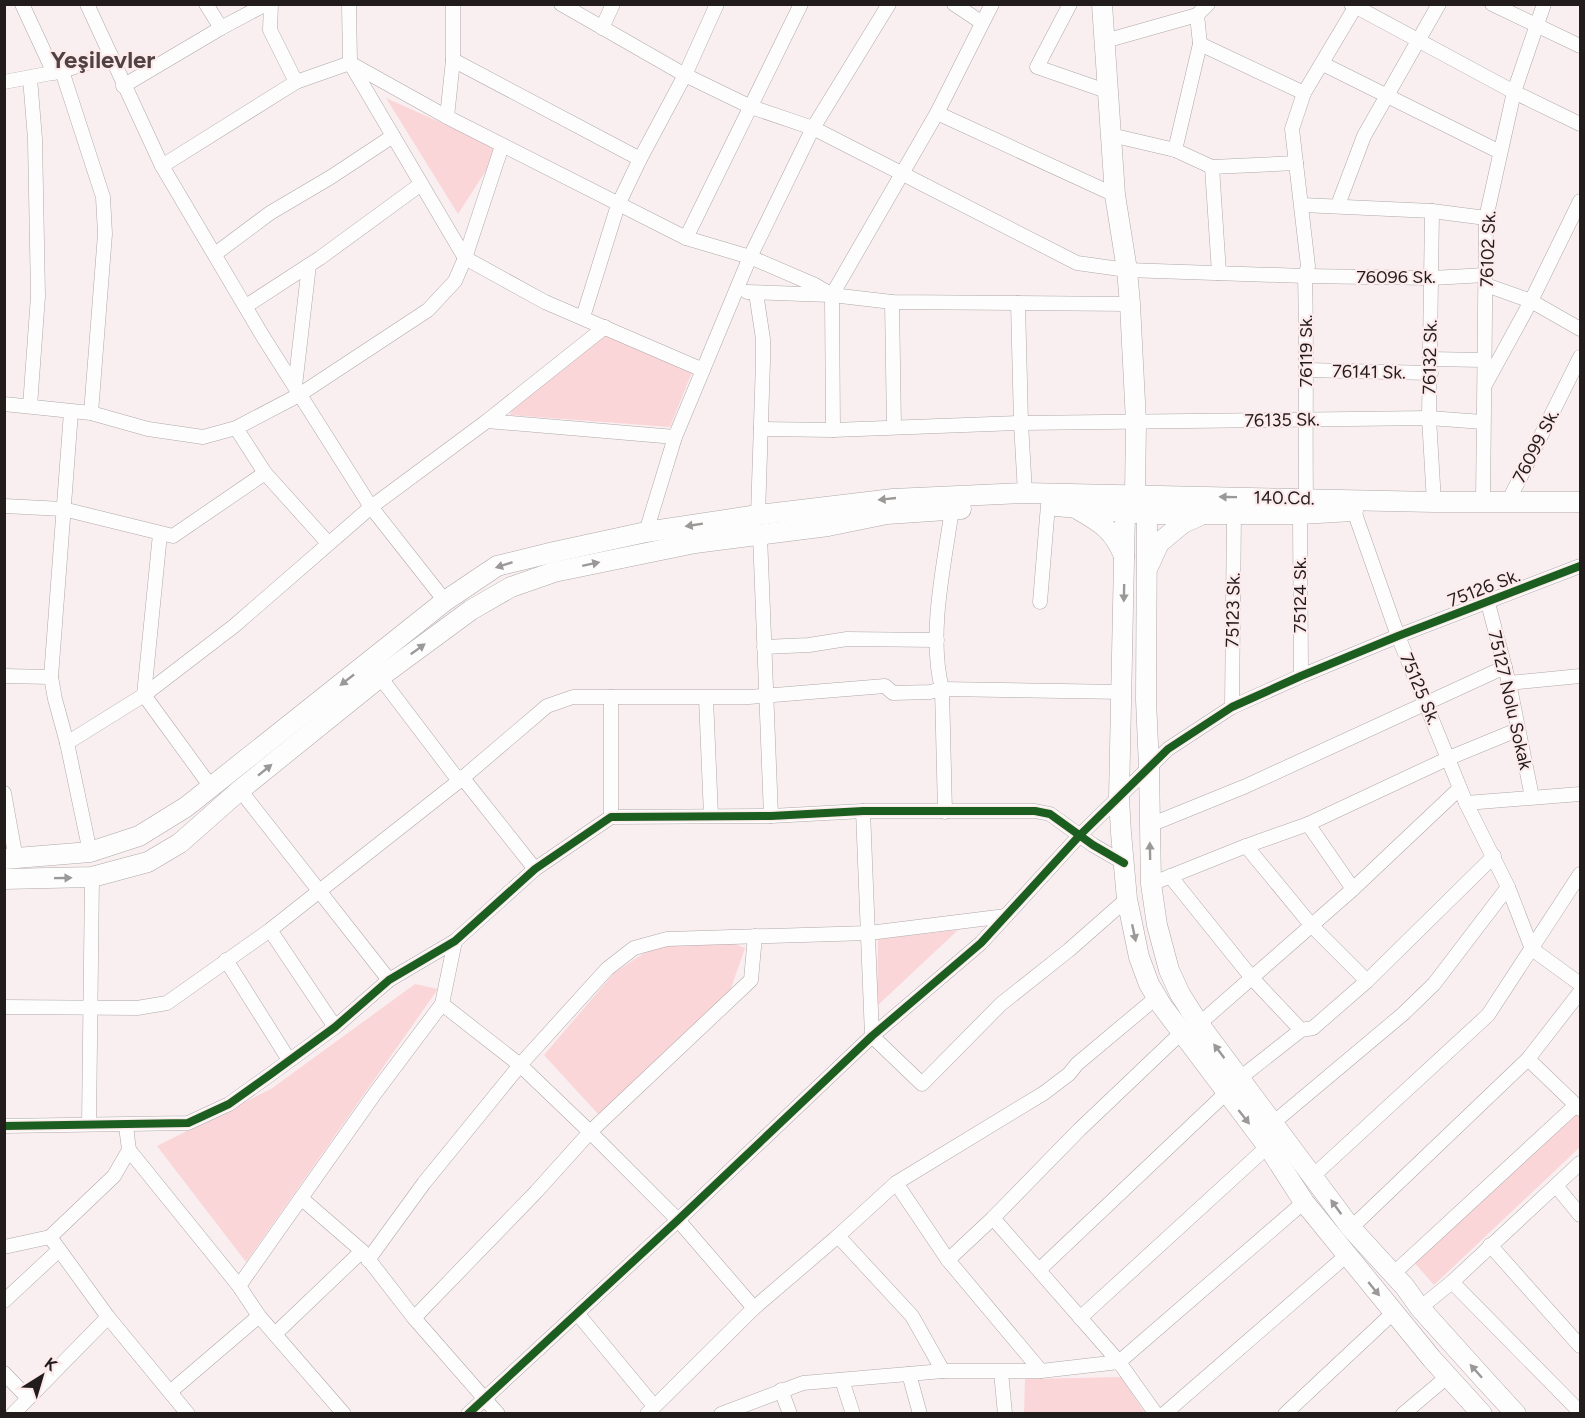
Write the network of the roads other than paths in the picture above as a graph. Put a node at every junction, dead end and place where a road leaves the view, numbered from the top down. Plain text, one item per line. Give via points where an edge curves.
1 (22, 4) edge
2 (87, 4) edge
3 (206, 4) edge
4 (266, 4) edge
5 (271, 4) edge
6 (349, 4) edge
7 (453, 4) edge
8 (561, 4) edge
9 (613, 4) edge
10 (717, 4) edge
11 (801, 4) edge
12 (889, 4) edge
13 (954, 4) edge
14 (992, 4) edge
15 (1070, 4) edge
16 (1102, 4) edge
17 (1208, 4) edge
18 (1439, 4) edge
19 (1492, 4) edge
20 (1544, 4) edge
21 (1354, 5) edge
22 (1197, 15) junction
23 (981, 22) junction
24 (1536, 24) junction
25 (221, 28) junction
26 (602, 28) junction
27 (1419, 39) junction
28 (1105, 41) junction
29 (1200, 44) junction
30 (1581, 46) edge
31 (111, 55) junction
32 (453, 60) junction
33 (350, 63) junction
34 (1323, 64) junction
35 (58, 72) junction
36 (685, 75) junction
37 (30, 78) junction
38 (4, 82) edge
39 (296, 82) junction
40 (123, 86) junction
41 (1109, 92) junction
42 (1514, 92) junction
43 (1304, 93) junction
44 (1387, 96) junction
45 (751, 107) junction
46 (937, 113) junction
47 (447, 117) junction
48 (1581, 124) edge
49 (813, 128) junction
50 (1111, 135) junction
51 (393, 136) junction
52 (502, 146) junction
53 (1175, 150) junction
54 (1500, 152) junction
55 (640, 159) junction
56 (1296, 163) junction
57 (162, 165) junction
58 (1212, 167) junction
59 (902, 175) junction
60 (421, 184) junction
61 (1115, 195) junction
62 (1581, 201) edge
63 (618, 205) junction
64 (1302, 205) junction
65 (1338, 205) junction
66 (1432, 211) junction
67 (1486, 218) junction
68 (686, 238) junction
69 (215, 254) junction
70 (750, 257) junction
71 (465, 258) junction
72 (309, 265) junction
73 (1127, 270) junction
74 (1219, 273) junction
75 (1305, 276) junction
76 (1432, 278) junction
77 (1486, 280) junction
78 (736, 290) junction
79 (756, 293) junction
80 (832, 295) junction
81 (892, 302) junction
82 (1531, 302) junction
83 (1018, 303) junction
84 (1130, 304) junction
85 (246, 306) junction
86 (583, 317) junction
87 (605, 327) junction
88 (1581, 329) edge
89 (1581, 357) edge
90 (1483, 360) junction
91 (1430, 366) junction
92 (703, 370) junction
93 (1307, 370) junction
94 (1484, 388) junction
95 (297, 391) junction
96 (4, 404) edge
97 (30, 406) junction
98 (71, 412) junction
99 (91, 413) junction
100 (1429, 418) junction
101 (1305, 419) junction
102 (487, 421) junction
103 (1136, 422) junction
104 (1483, 422) junction
105 (1021, 423) junction
106 (894, 427) junction
107 (236, 428) junction
108 (761, 429) junction
109 (833, 430) junction
110 (675, 437) junction
111 (265, 473) junction
112 (1025, 493) junction
113 (1135, 494) junction
114 (1434, 502) junction
115 (1483, 502) junction
116 (1508, 502) junction
117 (1581, 502) edge
118 (1048, 505) junction
119 (4, 506) edge
120 (1303, 506) junction
121 (371, 507) junction
122 (1075, 507) junction
123 (63, 509) junction
124 (952, 509) junction
125 (1354, 511) junction
126 (1125, 512) junction
127 (1234, 513) junction
128 (1147, 514) junction
129 (1204, 514) junction
130 (758, 515) junction
131 (646, 532) junction
132 (160, 534) junction
133 (760, 535) junction
134 (328, 543) junction
135 (1125, 557) junction
136 (1581, 566) edge
137 (1147, 570) junction
138 (445, 601) junction
139 (1040, 602) dead end
140 (1488, 603) junction
141 (1398, 636) junction
142 (937, 640) junction
143 (764, 647) junction
144 (1505, 668) junction
145 (4, 676) edge
146 (1300, 676) junction
147 (1581, 676) edge
148 (51, 677) junction
149 (380, 677) junction
150 (1509, 684) junction
151 (942, 689) junction
152 (1123, 692) junction
153 (144, 695) junction
154 (765, 695) junction
155 (611, 697) junction
156 (706, 698) junction
157 (1426, 703) junction
158 (1232, 707) junction
159 (1517, 730) junction
160 (67, 743) junction
161 (1449, 758) junction
162 (1149, 767) junction
163 (461, 779) junction
164 (211, 787) junction
165 (1460, 788) junction
166 (240, 790) junction
167 (4, 793) edge
168 (1581, 794) edge
169 (1532, 797) junction
170 (1119, 798) junction
171 (1466, 803) junction
172 (863, 812) junction
173 (945, 812) junction
174 (711, 816) junction
175 (771, 816) junction
176 (611, 817) junction
177 (1308, 824) junction
178 (1150, 825) junction
179 (1080, 835) junction
180 (1246, 846) junction
181 (90, 852) junction
182 (1494, 856) junction
183 (10, 859) edge
184 (1124, 863) junction
185 (535, 869) junction
186 (1581, 874) edge
187 (1170, 876) junction
188 (92, 877) junction
189 (4, 879) edge
190 (1151, 884) junction
191 (1508, 887) junction
192 (1353, 889) junction
193 (319, 890) junction
194 (1127, 899) junction
195 (1006, 916) junction
196 (1312, 926) junction
197 (270, 930) junction
198 (869, 933) junction
199 (755, 936) junction
200 (455, 941) junction
201 (1532, 949) junction
202 (226, 960) junction
203 (1252, 978) junction
204 (389, 980) junction
205 (1367, 981) junction
206 (1581, 984) edge
207 (1581, 992) edge
208 (1157, 997) junction
209 (442, 1004) junction
210 (4, 1007) edge
211 (89, 1008) junction
212 (1199, 1024) junction
213 (335, 1027) junction
214 (1301, 1030) junction
215 (1181, 1033) junction
216 (872, 1036) junction
217 (1528, 1059) junction
218 (289, 1060) junction
219 (520, 1065) junction
220 (1240, 1078) junction
221 (1226, 1093) junction
222 (1578, 1107) edge
223 (1273, 1123) junction
224 (88, 1124) junction
225 (4, 1126) edge
226 (126, 1126) junction
227 (590, 1132) junction
228 (1267, 1147) junction
229 (129, 1150) junction
230 (1581, 1163) edge
231 (1313, 1176) junction
232 (896, 1183) junction
233 (1557, 1187) junction
234 (301, 1198) junction
235 (1304, 1202) junction
236 (1581, 1215) edge
237 (993, 1218) junction
238 (678, 1220) junction
239 (1351, 1228) junction
240 (838, 1236) junction
241 (50, 1237) junction
242 (1490, 1245) junction
243 (4, 1247) edge
244 (59, 1250) junction
245 (365, 1255) junction
246 (1347, 1255) junction
247 (948, 1260) junction
248 (1040, 1269) junction
249 (1393, 1274) junction
250 (1452, 1282) junction
251 (239, 1286) junction
252 (4, 1301) edge
253 (754, 1308) junction
254 (1420, 1308) junction
255 (577, 1313) junction
256 (1393, 1313) junction
257 (260, 1316) junction
258 (108, 1317) junction
259 (414, 1318) junction
260 (1080, 1318) junction
261 (275, 1334) junction
262 (1581, 1346) edge
263 (1119, 1362) junction
264 (943, 1371) junction
265 (1041, 1371) junction
266 (1001, 1372) junction
267 (4, 1373) edge
268 (909, 1374) junction
269 (1447, 1377) junction
270 (842, 1380) junction
271 (781, 1390) junction
272 (170, 1392) junction
273 (28, 1398) junction
274 (484, 1399) junction
275 (650, 1410) edge
276 (338, 1411) edge
277 (1581, 1412) edge
278 (13, 1413) edge
279 (188, 1413) edge
280 (468, 1413) edge
281 (498, 1413) edge
282 (721, 1413) edge
283 (790, 1413) edge
284 (853, 1413) edge
285 (920, 1413) edge
286 (1005, 1413) edge
287 (1156, 1413) edge
288 (1164, 1413) edge
289 (1285, 1413) edge
290 (1403, 1413) edge
291 (1482, 1413) edge
292 (1516, 1413) edge

1 - 35 street
2 - 31 street
3 - 25 street
4 - 25 street
5 - 39 street via 270,30
6 - 33 street
7 - 32 street
8 - 26 street, 76096 Sk.
9 - 26 street
10 - 36 street
11 - 45 street
12 - 49 street
13 - 23 street
14 - 23 street
15 - 41 street via 1037,67
16 - 28 main road
17 - 22 street
18 - 27 street
19 - 24 street
20 - 24 street, 76102 Sk.
21 - 27 street
21 - 34 street, 76119 Sk.
22 - 28 street
22 - 29 street
23 - 46 street
24 - 30 street
24 - 42 street, 76102 Sk.
25 - 40 street
26 - 36 street, 76096 Sk.
27 - 42 street
27 - 44 street
28 - 41 main road
29 - 43 street
29 - 53 street
31 - 35 street
31 - 40 street
32 - 47 street
32 - 55 street
33 - 39 street
33 - 47 street
33 - 51 street
34 - 43 street, 76119 Sk.
34 - 44 street
35 - 37 street
35 - 99 street via 104,197 105,234
36 - 45 street, 76096 Sk.
36 - 55 street
37 - 38 street
37 - 97 street via 38,296
39 - 57 street
40 - 57 street
41 - 50 main road
42 - 48 street
42 - 54 street, 76102 Sk.
43 - 56 street, 76119 Sk. via 1292,129
44 - 54 street
44 - 65 street via 1364,136
45 - 49 street, 76096 Sk.
45 - 68 street
46 - 59 street
46 - 61 street
47 - 52 street
49 - 59 street, 76096 Sk.
49 - 70 street
50 - 53 street
50 - 61 main road
51 - 60 street
51 - 69 street via 270,213
52 - 63 street
52 - 71 street
53 - 58 street
54 - 67 street, 76102 Sk.
55 - 63 street
56 - 58 street
56 - 64 street, 76119 Sk.
57 - 69 street
58 - 74 street
59 - 73 street, 76096 Sk. via 1077,263
59 - 80 street
60 - 71 street
60 - 72 street
61 - 73 main road
62 - 82 street
63 - 68 street
63 - 86 street
64 - 65 street
64 - 75 street, 76119 Sk. via 1308,266
65 - 66 street
66 - 67 street
66 - 76 street, 76132 Sk.
67 - 77 street, 76102 Sk.
68 - 70 street
69 - 85 street
70 - 78 street
70 - 80 street
71 - 86 street via 545,302
71 - 95 street via 455,281 428,310
72 - 85 street
72 - 95 street
73 - 74 street, 76096 Sk.
73 - 84 main road
74 - 75 street, 76096 Sk.
75 - 76 street, 76096 Sk.
75 - 93 street, 76119 Sk.
76 - 77 street, 76096 Sk.
76 - 91 street, 76132 Sk.
77 - 82 street
77 - 90 street, 76102 Sk.
78 - 79 street
78 - 92 street
79 - 80 street
79 - 108 street via 762,339
80 - 81 street
80 - 109 street
81 - 83 street
81 - 106 street
82 - 88 street
82 - 94 street
83 - 84 street
83 - 105 street
84 - 103 main road
85 - 95 street
86 - 87 street
87 - 92 street
87 - 102 street
89 - 116 street, 76099 Sk.
90 - 91 street, 76141 Sk.
90 - 94 street, 76102 Sk.
91 - 93 street, 76141 Sk.
91 - 100 street, 76132 Sk.
92 - 110 street
93 - 101 street, 76119 Sk.
94 - 104 street, 76102 Sk.
95 - 107 street
95 - 121 street
96 - 97 street
97 - 98 street
98 - 99 street
98 - 123 street
99 - 107 street via 148,429 203,437
100 - 101 street, 76135 Sk.
100 - 104 street, 76135 Sk.
100 - 114 street, 76132 Sk.
101 - 103 street, 76135 Sk.
101 - 120 street, 76119 Sk.
102 - 110 street
102 - 121 street
103 - 105 street, 76135 Sk.
103 - 113 main road
104 - 115 street, 76102 Sk.
105 - 106 street, 76135 Sk.
105 - 112 street
106 - 109 street, 76135 Sk.
107 - 111 street
108 - 109 street, 76135 Sk.
108 - 130 street
110 - 131 street
111 - 132 street via 172,536
111 - 134 street
112 - 113 main road, 140.Cd.
112 -> 130 main road, 140.Cd. via 893,499
120 -> 113 main road, 140.Cd.
113 - 126 main road
113 - 128 main road
114 - 115 main road, 140.Cd.
114 - 120 main road, 140.Cd.
114 - 125 main road, 140.Cd.
115 - 116 main road, 140.Cd.
116 - 117 main road, 140.Cd.
118 - 122 main road, 140.Cd.
118 - 124 main road, 140.Cd.
118 - 139 street
119 - 123 street
120 - 125 main road, 140.Cd.
120 - 127 main road, 140.Cd.
120 - 146 street, 75124 Sk.
121 - 134 street
121 - 138 street
122 - 126 main road, 140.Cd.
122 - 135 main road via 1102,522
123 - 132 street
123 - 148 street
124 - 133 main road, 140.Cd. via 887,514
124 - 142 street
125 - 141 street, 75125 Sk.
126 - 128 main road, 140.Cd.
126 - 135 main road
127 - 129 main road, 140.Cd.
127 - 158 street, 75123 Sk.
128 - 129 main road, 140.Cd.
128 - 137 main road
129 - 137 main road via 1183,523 1159,543
130 -> 131 main road, 140.Cd.
131 -> 138 main road, 140.Cd. via 497,566
132 - 153 street
133 - 143 street
149 -> 133 main road, 140.Cd. via 471,610 511,587 554,572 695,543
134 - 153 street via 234,626
135 -> 152 main road
136 - 140 street, 75126 Sk.
137 - 162 main road
138 -> 164 main road, 140.Cd.
140 - 141 street, 75126 Sk.
140 - 144 street, 75127 Nolu Sokak
141 - 146 street, 75126 Sk.
141 - 157 street, 75125 Sk.
142 - 143 street via 847,639
142 - 151 street
143 - 154 street
144 - 150 street, 75127 Nolu Sokak
144 - 157 street
145 - 148 street
146 - 158 street, 75126 Sk.
147 - 150 street
148 - 160 street
149 - 163 street
166 -> 149 main road, 140.Cd.
150 - 159 street, 75127 Nolu Sokak
151 - 152 street
151 - 154 street via 893,693 885,686
151 - 173 street
152 - 170 main road
153 - 160 street
153 - 164 street
154 - 156 street
154 - 175 street
155 - 156 street
155 - 163 street via 573,697 547,706
155 - 176 street
156 - 174 street
157 - 161 street, 75125 Sk.
157 - 178 street via 1246,786
158 - 162 street, 75126 Sk. via 1168,749
159 - 161 street
159 - 169 street, 75127 Nolu Sokak
160 - 181 street
161 - 165 street, 75125 Sk.
161 - 177 street
162 - 170 street, 75126 Sk.
162 - 178 main road
163 - 185 street
163 - 193 street
164 - 181 main road, 140.Cd. via 139,836
165 - 171 street, 75125 Sk.
165 - 192 street
166 - 188 main road, 140.Cd. via 180,843 148,862
166 - 193 street
167 - 183 street
168 - 169 street
169 - 171 street
170 - 179 street, 75126 Sk.
170 - 184 main road
171 - 182 street, 75125 Sk.
172 - 173 street
172 - 175 street
172 - 198 street
173 - 179 street via 1035,811 1050,814
174 - 175 street
174 - 176 street
176 - 185 street
177 - 180 street
177 - 192 street
190 -> 178 main road
179 - 184 street
179 - 195 street, 75126 Sk.
180 - 187 street
180 - 196 street
181 - 183 main road, 140.Cd.
182 - 191 street, 75125 Sk.
182 - 205 street
184 - 194 main road
185 - 200 street
186 - 201 street
187 - 190 street
187 - 203 street
189 -> 188 main road, 140.Cd.
188 - 211 street
190 - 212 main road via 1169,970
191 - 201 street, 75125 Sk.
191 - 223 street via 1434,984
192 - 196 street
193 - 197 street
193 - 204 street
194 -> 208 main road via 1139,957
194 - 216 street via 1001,1004 922,1084
195 - 198 street
195 - 216 street, 75126 Sk. via 981,943
196 - 203 street
196 - 205 street
197 - 202 street
197 - 213 street
198 - 199 street
198 - 216 street
199 - 219 street via 668,939 634,948 607,969
199 - 227 street via 751,980
200 - 204 street
200 - 209 street
201 - 206 street
201 - 231 street via 1488,1015
202 - 211 street via 167,1002 137,1008
202 - 218 street
203 - 212 street
203 - 214 street
204 - 213 street
205 - 214 street via 1313,1028
207 - 217 street
208 - 215 main road
208 - 232 street via 1044,1093
209 - 219 street
209 - 234 street
210 - 211 street
211 - 224 street
220 -> 212 main road
213 - 218 street
214 - 220 street
215 - 221 main road
215 - 237 street
216 - 238 street, 75126 Sk.
217 - 222 street
217 - 239 street
218 - 226 street via 229,1104 188,1123
219 - 227 street
219 - 245 street
220 - 223 main road
221 -> 228 main road
221 - 248 street
222 - 249 street
223 - 231 main road
224 - 225 street
224 - 226 street
226 - 229 street
227 - 238 street
227 - 259 street
228 - 235 main road
228 - 260 street
229 - 241 street via 114,1176
229 - 251 street
230 - 233 street
239 -> 231 main road
232 - 240 street
232 - 247 street
233 - 236 street
233 - 242 street
234 - 245 street
234 - 251 street
235 - 246 main road
235 - 263 street
237 - 247 street
237 - 248 street
238 - 253 street
238 - 255 street, 75126 Sk.
239 - 249 main road
240 - 253 street
240 - 264 street via 912,1316
241 - 243 street
241 - 244 street
242 - 250 street
242 - 262 street
244 - 252 street
244 - 258 street
245 - 259 street
245 - 261 street
246 -> 256 main road
246 - 288 street
247 - 265 street
248 - 260 street
249 - 254 main road
250 - 254 street
250 - 277 street
251 - 257 street
253 - 275 street
292 -> 254 main road
255 - 274 street, 75126 Sk.
255 - 275 street
256 - 269 main road
256 - 289 street
257 - 261 street
257 - 272 street
258 - 272 street
258 - 273 street
259 - 274 street
260 - 263 street
261 - 276 street
263 - 265 street
263 - 287 street
264 - 266 street
264 - 268 street
265 - 266 street
266 - 286 street
267 - 273 street
268 - 270 street
268 - 285 street
269 - 290 street
269 - 291 main road
270 - 271 street via 803,1383
270 - 284 street
271 - 282 street
271 - 283 street
272 - 279 street
273 - 278 street
274 - 280 street, 75126 Sk.
274 - 281 street

